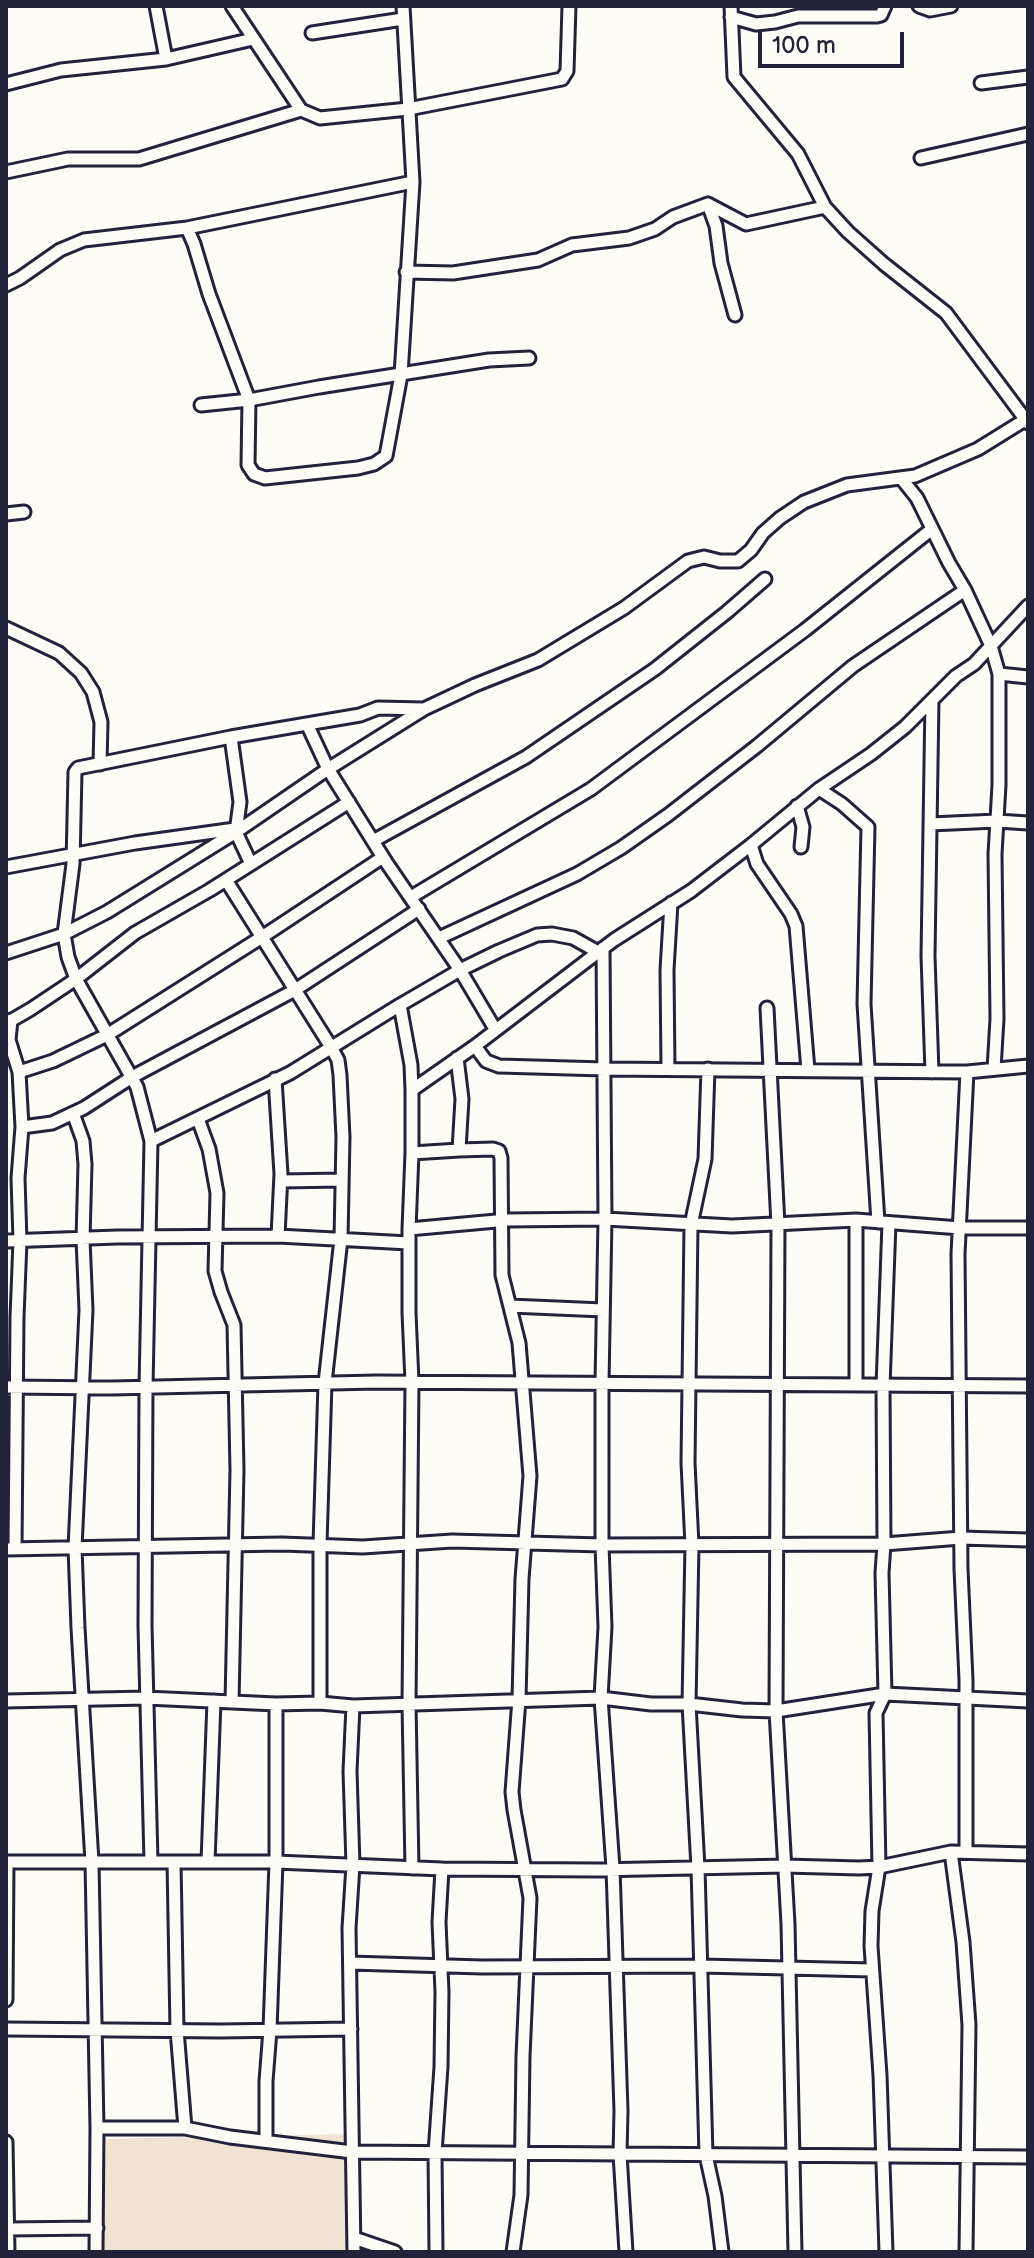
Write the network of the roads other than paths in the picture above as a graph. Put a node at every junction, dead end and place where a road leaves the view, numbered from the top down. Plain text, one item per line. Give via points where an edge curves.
1 (156, 6) edge
2 (232, 6) edge
3 (569, 6) edge
4 (885, 6) edge
5 (919, 6) edge
6 (951, 6) edge
7 (403, 12) edge
8 (731, 12) edge
9 (312, 33) dead end
10 (253, 39) junction
11 (166, 59) junction
12 (1028, 77) edge
13 (981, 83) dead end
14 (6, 84) edge
15 (408, 109) junction
16 (301, 110) junction
17 (1028, 134) edge
18 (921, 158) dead end
19 (6, 172) edge
20 (413, 182) junction
21 (708, 204) junction
22 (825, 207) junction
23 (187, 228) junction
24 (406, 272) junction
25 (6, 285) edge
26 (735, 315) dead end
27 (529, 358) dead end
28 (401, 375) junction
29 (249, 400) junction
30 (201, 405) dead end
31 (1027, 420) edge
32 (901, 478) junction
33 (24, 512) dead end
34 (6, 514) edge
35 (932, 529) junction
36 (765, 579) dead end
37 (965, 590) junction
38 (1028, 606) edge
39 (6, 628) edge
40 (991, 646) junction
41 (999, 674) junction
42 (1028, 677) edge
43 (932, 700) junction
44 (424, 709) junction
45 (307, 724) junction
46 (231, 737) junction
47 (100, 764) junction
48 (328, 769) junction
49 (819, 789) junction
50 (349, 802) junction
51 (797, 806) junction
52 (997, 821) junction
53 (1028, 823) edge
54 (930, 824) junction
55 (236, 831) junction
56 (373, 841) junction
57 (751, 845) junction
58 (801, 847) dead end
59 (73, 854) junction
60 (383, 857) junction
61 (251, 864) junction
62 (6, 867) edge
63 (226, 880) junction
64 (411, 897) junction
65 (671, 903) junction
66 (419, 909) junction
67 (64, 934) junction
68 (262, 937) junction
69 (439, 938) junction
70 (601, 950) junction
71 (6, 953) edge
72 (460, 970) junction
73 (76, 979) junction
74 (295, 990) junction
75 (400, 1005) junction
76 (767, 1008) dead end
77 (8, 1021) edge
78 (495, 1029) junction
79 (107, 1035) junction
80 (475, 1046) junction
81 (331, 1047) junction
82 (457, 1058) junction
83 (1028, 1066) edge
84 (604, 1069) junction
85 (668, 1069) junction
86 (708, 1069) junction
87 (994, 1069) junction
88 (769, 1070) junction
89 (808, 1070) junction
90 (869, 1071) junction
91 (19, 1072) junction
92 (932, 1072) junction
93 (967, 1072) junction
94 (132, 1077) junction
95 (275, 1079) junction
96 (412, 1090) junction
97 (73, 1113) junction
98 (198, 1119) junction
99 (22, 1127) junction
100 (151, 1141) junction
101 (459, 1150) junction
102 (412, 1153) junction
103 (342, 1180) junction
104 (281, 1181) junction
105 (605, 1219) junction
106 (856, 1220) junction
107 (502, 1221) junction
108 (883, 1222) junction
109 (691, 1225) junction
110 (778, 1225) junction
111 (960, 1228) junction
112 (1028, 1228) edge
113 (409, 1229) junction
114 (278, 1236) junction
115 (149, 1237) junction
116 (216, 1237) junction
117 (83, 1239) junction
118 (341, 1239) junction
119 (6, 1241) edge
120 (20, 1241) junction
121 (409, 1243) junction
122 (510, 1306) junction
123 (603, 1310) junction
124 (412, 1382) junction
125 (325, 1383) junction
126 (521, 1383) junction
127 (602, 1383) junction
128 (688, 1384) junction
129 (236, 1385) junction
130 (776, 1385) junction
131 (856, 1385) junction
132 (883, 1386) junction
133 (960, 1386) junction
134 (1028, 1386) edge
135 (11, 1387) edge
136 (146, 1387) junction
137 (84, 1389) junction
138 (961, 1538) junction
139 (1028, 1540) edge
140 (320, 1544) junction
141 (411, 1544) junction
142 (526, 1544) junction
143 (884, 1544) junction
144 (235, 1545) junction
145 (602, 1545) junction
146 (692, 1545) junction
147 (778, 1545) junction
148 (147, 1547) junction
149 (75, 1548) junction
150 (10, 1549) edge
151 (885, 1694) junction
152 (966, 1696) junction
153 (82, 1698) junction
154 (146, 1698) junction
155 (601, 1698) junction
156 (519, 1699) junction
157 (6, 1701) edge
158 (214, 1701) junction
159 (1028, 1701) edge
160 (232, 1702) junction
161 (320, 1703) junction
162 (276, 1704) junction
163 (409, 1704) junction
164 (689, 1704) junction
165 (353, 1706) junction
166 (776, 1711) junction
167 (951, 1852) junction
168 (966, 1852) junction
169 (1028, 1854) edge
170 (151, 1861) junction
171 (7, 1862) edge
172 (92, 1862) junction
173 (174, 1862) junction
174 (208, 1862) junction
175 (276, 1862) junction
176 (353, 1865) junction
177 (785, 1866) junction
178 (879, 1867) junction
179 (412, 1868) junction
180 (613, 1868) junction
181 (698, 1868) junction
182 (442, 1869) junction
183 (525, 1869) junction
184 (350, 1963) junction
185 (441, 1965) junction
186 (526, 1966) junction
187 (616, 1966) junction
188 (701, 1966) junction
189 (788, 1970) junction
190 (872, 1970) junction
191 (6, 2000) edge
192 (6, 2029) edge
193 (95, 2029) junction
194 (351, 2029) junction
195 (177, 2030) junction
196 (270, 2030) junction
197 (97, 2128) junction
198 (185, 2128) junction
199 (266, 2141) junction
200 (6, 2142) edge
201 (352, 2152) junction
202 (435, 2153) junction
203 (521, 2154) junction
204 (620, 2154) junction
205 (706, 2155) junction
206 (791, 2155) junction
207 (882, 2156) junction
208 (968, 2156) junction
209 (1028, 2157) edge
210 (97, 2228) junction
211 (7, 2229) edge
212 (354, 2238) junction
213 (8, 2252) edge
214 (96, 2252) edge
215 (354, 2252) edge
216 (395, 2252) edge
217 (436, 2252) edge
218 (513, 2252) edge
219 (626, 2252) edge
220 (722, 2252) edge
221 (795, 2252) edge
222 (886, 2252) edge
223 (966, 2252) edge

1 - 11 street
2 - 10 street
3 - 15 street via 567,71 562,79
4 - 8 street via 877,16 798,16 756,24
5 - 6 street
7 - 9 street
7 - 15 street
8 - 22 street via 734,77 798,154
10 - 11 street
10 - 16 street
11 - 14 street via 61,70
12 - 13 street
15 - 16 street via 320,118
15 - 20 street
16 - 19 street via 139,159 68,159
17 - 18 street
20 - 23 street
20 - 24 street
21 - 22 street via 746,224
21 - 24 street via 629,238 572,245 538,260 453,273
21 - 26 street
22 - 31 street via 946,313
23 - 25 street via 84,240
23 - 29 street
24 - 28 street
27 - 28 street
28 - 29 street
28 - 29 street via 386,456 358,468 265,478 254,474 248,465
29 - 30 street
31 - 32 street via 978,449
32 - 35 street
32 - 44 street via 847,485 804,502 763,533 738,561 688,561 538,660
33 - 34 street
35 - 37 street
35 - 64 street via 591,789
36 - 56 street via 655,669 526,757
37 - 40 street
37 - 69 street via 853,666 621,848
38 - 40 street
39 - 47 street via 59,653 81,673 101,722
40 - 41 street
40 - 43 street
41 - 42 street
41 - 52 street
43 - 49 street via 894,736
43 - 54 street
44 - 45 street via 378,708
44 - 48 street
45 - 46 street
45 - 48 street
46 - 47 street
46 - 55 street via 240,802
47 - 59 street via 75,772
48 - 50 street
48 - 55 street
49 - 51 street
49 - 90 street via 868,827 864,1004
50 - 56 street
50 - 61 street
51 - 57 street
51 - 58 street
52 - 53 street
52 - 54 street
52 - 87 street
54 - 92 street
55 - 59 street
55 - 61 street
55 - 67 street
56 - 60 street
57 - 65 street
57 - 89 street via 796,926
59 - 62 street
59 - 67 street
60 - 64 street
60 - 68 street
61 - 63 street
63 - 68 street
63 - 73 street via 135,933
64 - 66 street
65 - 70 street
65 - 85 street
66 - 69 street
66 - 74 street
67 - 71 street
67 - 73 street
68 - 74 street
68 - 79 street
69 - 72 street
70 - 72 street via 573,938 537,935
70 - 78 street
70 - 84 street
72 - 75 street
72 - 78 street
73 - 77 street
73 - 79 street
74 - 81 street
74 - 94 street
75 - 81 street
75 - 96 street
76 - 88 street
77 - 91 street
78 - 80 street
79 - 91 street
79 - 94 street
80 - 82 street
80 - 84 street via 486,1061 499,1066
81 - 95 street
81 - 103 street via 340,1075
82 - 96 street
82 - 101 street via 462,1099
83 - 87 street
84 - 85 street
84 - 105 street
85 - 86 street
86 - 88 street
86 - 109 street via 705,1159
87 - 93 street
88 - 89 street
88 - 110 street
89 - 90 street
90 - 92 street
90 - 108 street
91 - 99 street
92 - 93 street
93 - 111 street
94 - 97 street
94 - 100 street
95 - 98 street
95 - 104 street
96 - 102 street
97 - 99 street via 52,1123
97 - 117 street via 84,1153
98 - 100 street
98 - 116 street via 217,1193
99 - 120 street
100 - 115 street
101 - 102 street
101 - 107 street via 499,1151
102 - 113 street
103 - 104 street
103 - 118 street
104 - 114 street
105 - 107 street
105 - 109 street
105 - 123 street
106 - 108 street
106 - 110 street
106 - 131 street
107 - 113 street
107 - 122 street via 502,1275
108 - 111 street
108 - 132 street
109 - 110 street
109 - 128 street
110 - 130 street
111 - 112 street
111 - 133 street
113 - 121 street
114 - 116 street
114 - 118 street
115 - 116 street
115 - 117 street
115 - 136 street
116 - 129 street via 215,1271 234,1325
117 - 120 street
117 - 137 street
118 - 121 street
118 - 125 street
119 - 120 street
120 - 135 street
121 - 124 street
122 - 123 street
122 - 126 street
123 - 127 street
124 - 125 street
124 - 126 street
124 - 141 street
125 - 129 street
125 - 140 street
126 - 127 street
126 - 142 street via 530,1476
127 - 128 street
127 - 145 street
128 - 130 street
128 - 146 street
129 - 136 street
129 - 144 street
130 - 131 street
130 - 147 street
131 - 132 street
132 - 133 street
132 - 143 street
133 - 134 street
133 - 138 street
135 - 137 street
135 - 150 street
136 - 137 street
136 - 148 street
137 - 149 street
138 - 139 street
138 - 143 street
138 - 152 street
140 - 141 street
140 - 144 street
140 - 161 street
141 - 142 street
141 - 163 street
142 - 145 street
142 - 156 street
143 - 147 street
143 - 151 street
144 - 148 street
144 - 160 street
145 - 146 street
145 - 155 street
146 - 147 street
146 - 164 street
147 - 166 street
148 - 149 street
148 - 154 street
149 - 150 street
149 - 153 street
151 - 152 street
151 - 166 street
151 - 178 street via 876,1713
152 - 159 street
152 - 168 street
153 - 154 street
153 - 157 street
153 - 172 street
154 - 158 street
154 - 170 street
155 - 156 street
155 - 164 street
155 - 180 street
156 - 163 street
156 - 183 street via 512,1792
158 - 160 street
158 - 174 street
160 - 162 street
161 - 162 street
161 - 165 street
162 - 175 street
163 - 165 street
163 - 179 street
164 - 166 street
164 - 181 street
165 - 176 street
166 - 177 street
167 - 168 street
167 - 178 street
167 - 208 street via 969,2025
168 - 169 street
170 - 172 street
170 - 173 street
171 - 172 street
171 - 191 street
172 - 193 street
173 - 174 street
173 - 195 street
174 - 175 street
175 - 176 street
175 - 196 street
176 - 179 street
176 - 184 street
177 - 178 street
177 - 181 street
177 - 189 street
178 - 190 street via 872,1911
179 - 182 street
180 - 181 street
180 - 183 street
180 - 187 street
181 - 188 street
182 - 183 street
182 - 185 street
183 - 186 street via 530,1898
184 - 185 street
184 - 194 street
185 - 186 street
185 - 202 street
186 - 187 street
186 - 203 street
187 - 188 street
187 - 204 street
188 - 189 street
188 - 205 street
189 - 190 street
189 - 206 street
190 - 207 street
192 - 193 street
193 - 195 street
193 - 197 street
194 - 196 street
194 - 201 street
195 - 196 street
195 - 198 street
196 - 199 street
197 - 198 street
197 - 210 street
198 - 199 street
199 - 201 street
200 - 211 street
201 - 202 street
201 - 212 street
202 - 203 street
202 - 217 street
203 - 204 street
203 - 218 street via 521,2207
204 - 205 street
204 - 219 street
205 - 206 street
205 - 220 street
206 - 207 street
206 - 221 street
207 - 208 street
207 - 222 street
208 - 209 street
208 - 223 street
210 - 211 street
210 - 214 street
211 - 213 street
212 - 215 street
212 - 216 street

